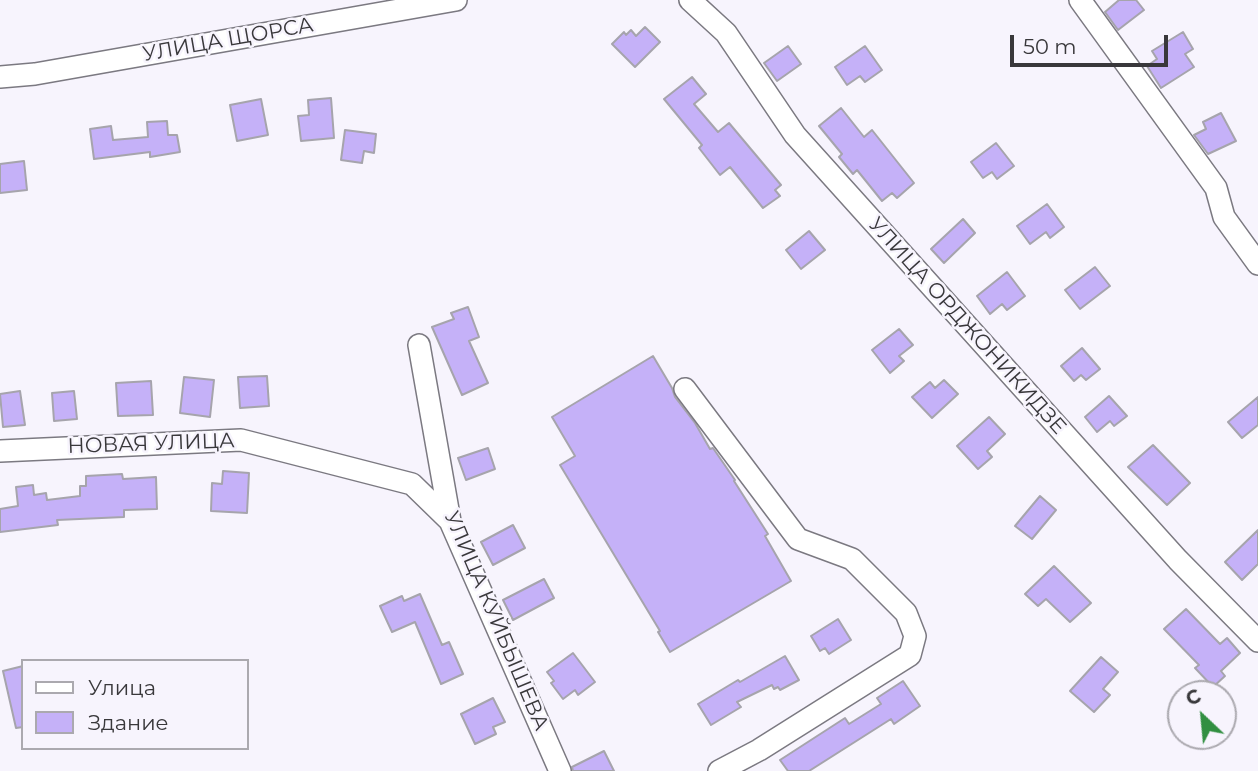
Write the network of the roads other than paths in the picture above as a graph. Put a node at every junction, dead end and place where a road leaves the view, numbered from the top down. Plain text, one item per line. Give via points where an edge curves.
1 (456, 0) edge
2 (690, 0) edge
3 (1080, 0) edge
4 (0, 77) edge
5 (1258, 264) edge
6 (419, 345) dead end
7 (685, 389) dead end
8 (0, 451) edge
9 (450, 521) junction
10 (1258, 641) edge
11 (560, 771) edge
12 (719, 771) edge

1 - 4 street, УЛИЦА ЩОРСА
2 - 10 street, УЛИЦА ОРДЖОНИКИДЗЕ via 726,33 795,135 1168,550
3 - 5 street via 1216,188 1224,217
6 - 9 street, УЛИЦА КУЙБЫШЕВА
7 - 12 street via 798,539 852,559 906,613 915,636 910,655
8 - 9 street, НОВАЯ УЛИЦА via 241,440 411,484
9 - 11 street, УЛИЦА КУЙБЫШЕВА

